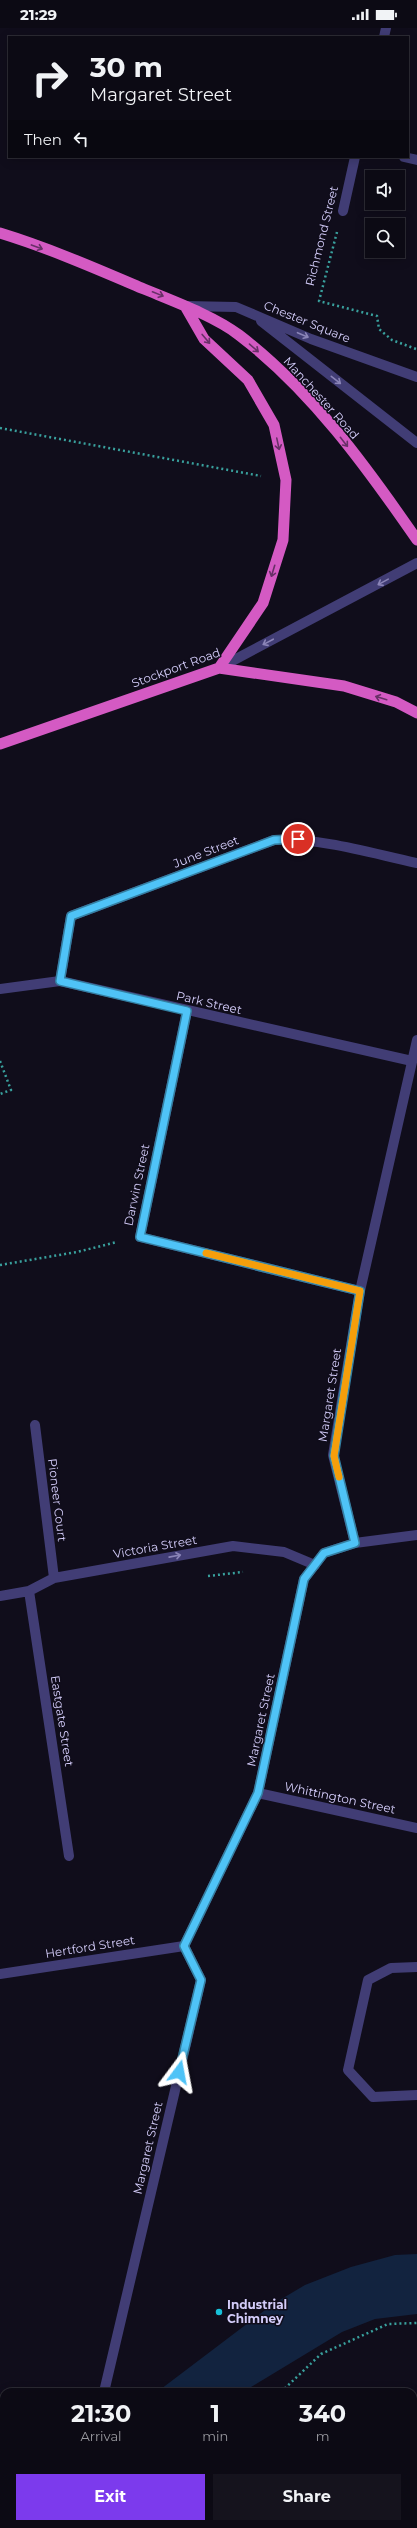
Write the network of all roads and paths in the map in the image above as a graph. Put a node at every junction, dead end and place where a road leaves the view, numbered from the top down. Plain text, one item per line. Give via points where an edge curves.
1 (355, 158) edge
2 (343, 210) joint
3 (0, 233) edge
4 (186, 306) junction
5 (250, 313) junction
6 (417, 350) edge
7 (417, 377) edge
8 (1, 429) edge
9 (417, 443) edge
10 (286, 480) junction
11 (417, 540) edge
12 (417, 563) edge
13 (219, 668) junction
14 (417, 713) edge
15 (0, 744) edge
16 (417, 863) edge
17 (60, 981) junction
18 (0, 989) edge
19 (187, 1011) junction
20 (417, 1040) edge
21 (0, 1061) edge
22 (412, 1061) junction
23 (0, 1094) edge
24 (140, 1237) junction
25 (0, 1265) edge
26 (360, 1291) junction
27 (35, 1425) dead end
28 (417, 1535) edge
29 (355, 1543) junction
30 (315, 1565) junction
31 (54, 1578) junction
32 (29, 1591) junction
33 (0, 1596) edge
34 (258, 1793) junction
35 (417, 1828) edge
36 (69, 1856) dead end
37 (184, 1946) junction
38 (417, 1967) edge
39 (0, 1974) edge
40 (417, 2095) edge
41 (417, 2323) edge
42 (105, 2388) edge
43 (285, 2388) edge

1 - 2 street, Richmond Street
2 - 6 path, Richmond Street via 319,301 377,316 379,329 392,340
3 -> 4 highway, Manchester Road
4 - 5 street, Chester Square via 236,307
4 -> 10 highway via 204,339 248,380 274,425
4 -> 11 highway, Manchester Road via 238,334 285,374 336,431
5 -> 7 street, Chester Square
5 -> 9 street
8 - 10 path
10 -> 13 highway via 283,540 263,604
12 -> 13 street, Stockport Road
14 -> 13 highway via 396,702 327,683
13 - 15 highway, Stockport Road
16 - 17 street, June Street via 323,842 274,840 71,916
17 - 18 street, Park Street
17 - 19 street, Park Street
19 - 22 street, Park Street
19 - 24 street, Darwin Street
20 - 22 street
21 - 23 path via 11,1090
22 - 26 street, Margaret Street
24 - 25 path via 77,1252
24 - 26 street, Darwin Street
26 - 29 street, Margaret Street via 334,1456
27 - 31 street, Pioneer Court
28 - 29 street
29 - 30 street, Margaret Street via 324,1553
31 -> 30 street, Victoria Street via 233,1546 284,1552
30 - 34 street, Margaret Street via 304,1579
31 - 32 street, Victoria Street
32 - 33 street, Victoria Street
32 - 36 street, Eastgate Street
34 - 35 street, Whittington Street
34 - 37 street, Margaret Street
37 - 39 street, Hertford Street
37 - 42 street, Margaret Street via 201,1980
38 - 40 street via 391,1968 368,1980 348,2070 373,2097
41 - 43 path via 388,2324 321,2354

